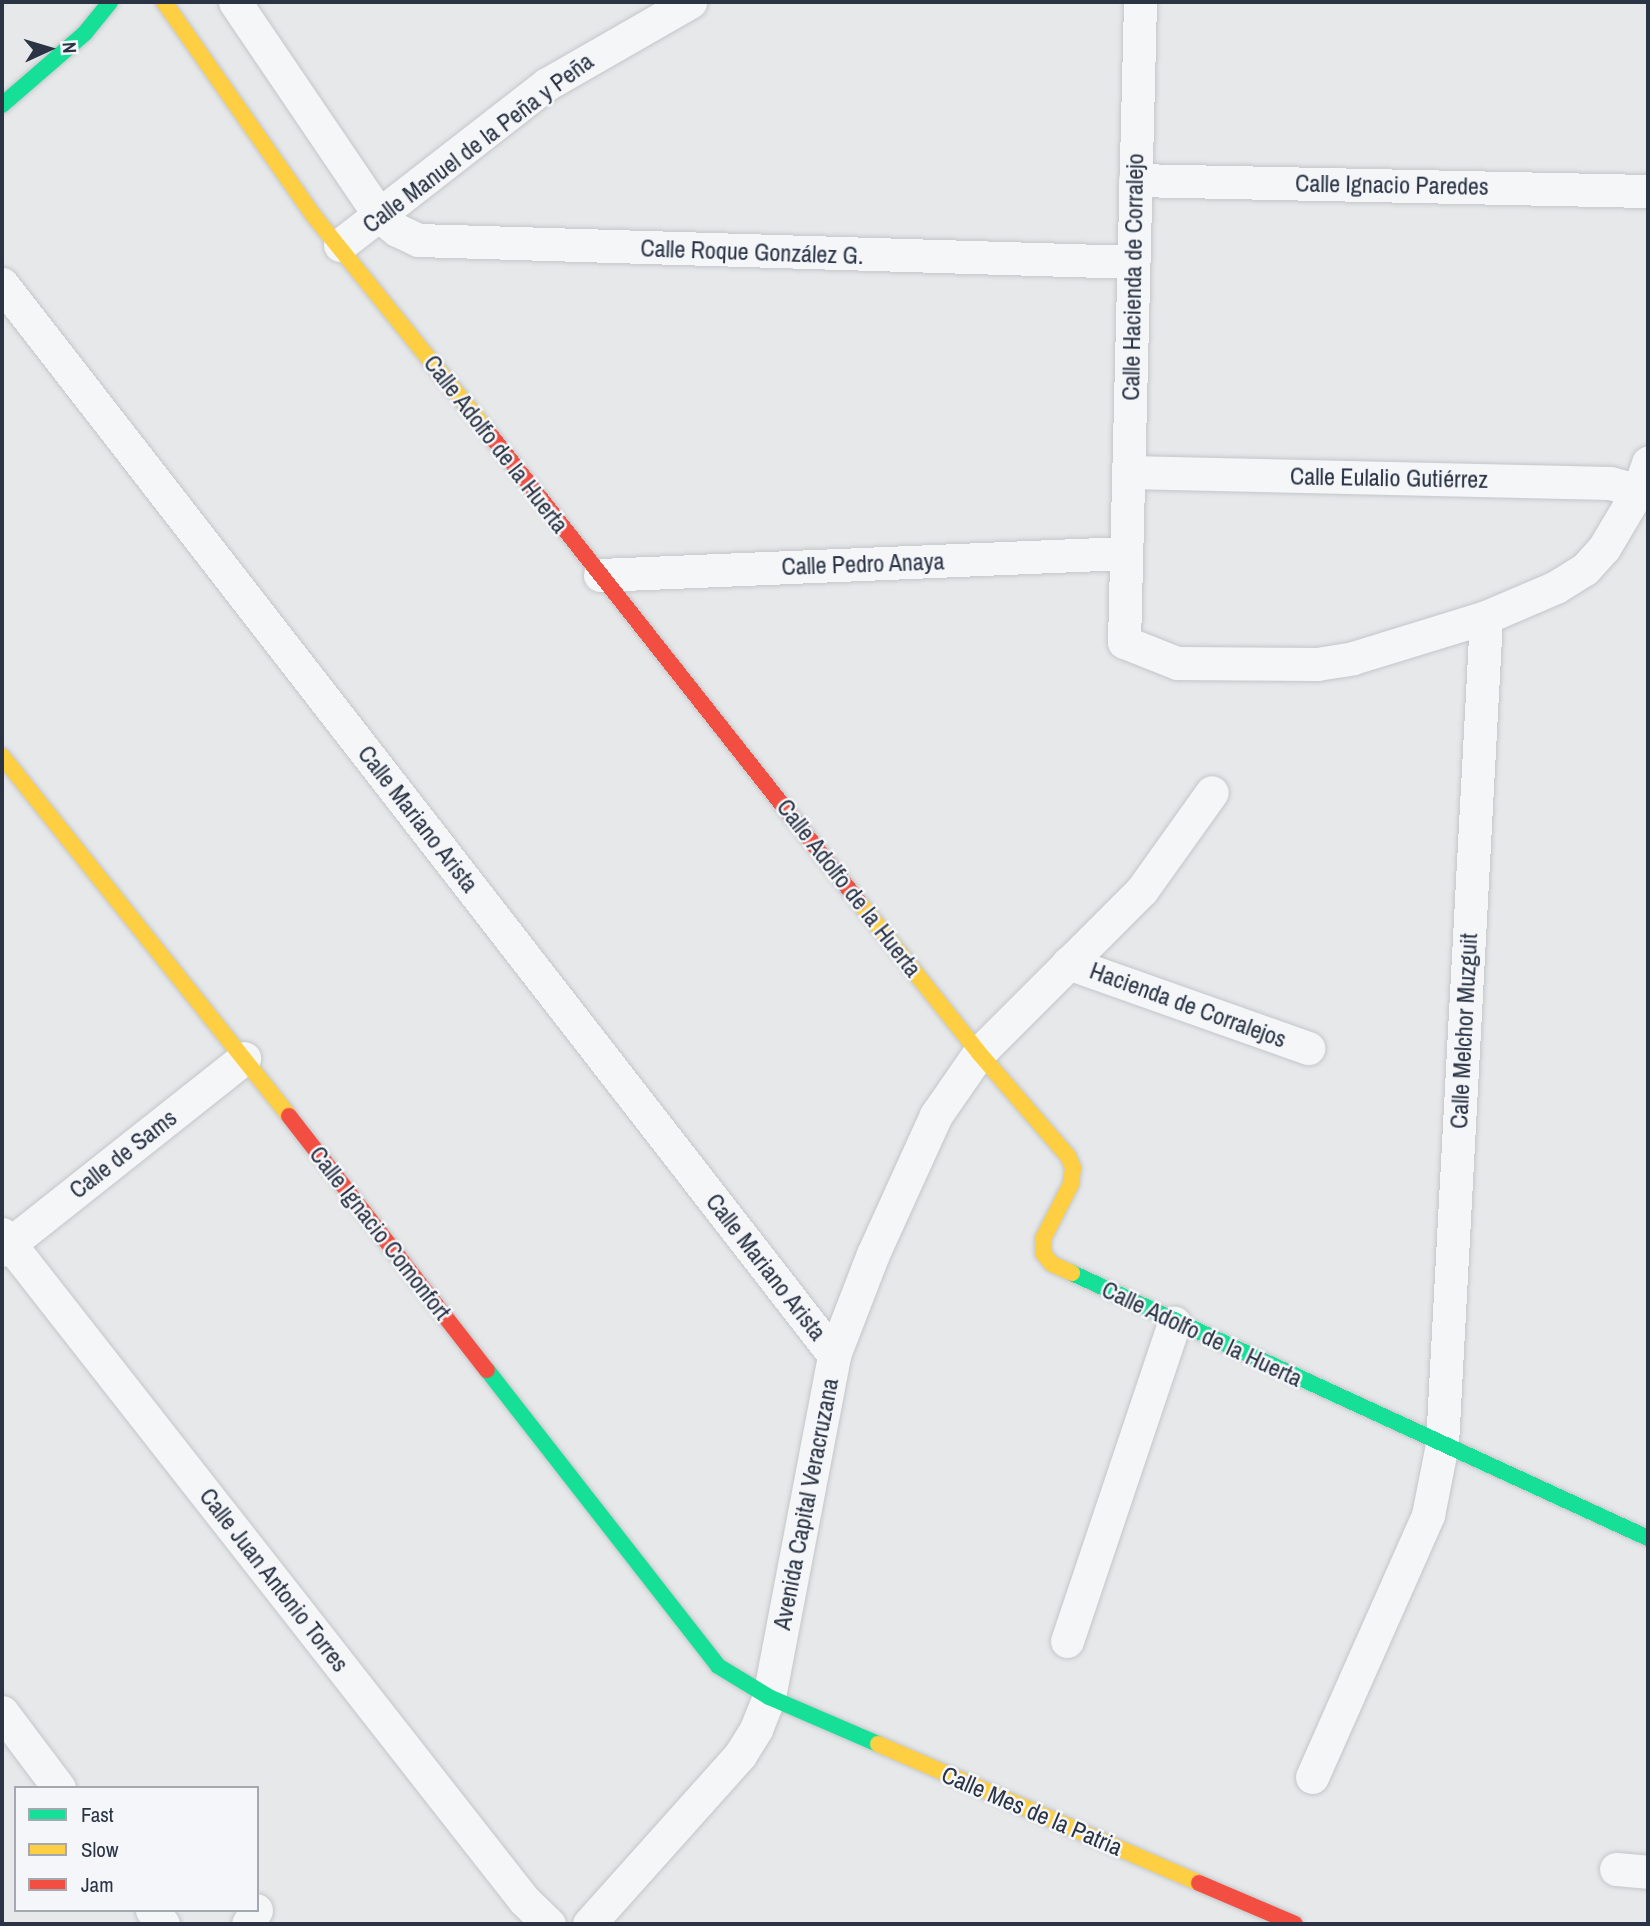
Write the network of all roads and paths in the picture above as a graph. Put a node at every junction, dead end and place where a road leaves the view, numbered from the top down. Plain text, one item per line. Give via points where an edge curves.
1 (110, 2) edge
2 (165, 2) edge
3 (235, 2) edge
4 (690, 2) edge
5 (1140, 2) edge
6 (2, 106) edge
7 (1135, 180) junction
8 (1648, 191) edge
9 (379, 215) junction
10 (340, 245) junction
11 (1133, 262) junction
12 (2, 284) edge
13 (1128, 472) junction
14 (1645, 482) edge
15 (1126, 553) junction
16 (600, 575) junction
17 (1486, 617) junction
18 (2, 756) edge
19 (1212, 792) dead end
20 (1068, 963) junction
21 (1308, 1048) dead end
22 (979, 1053) junction
23 (244, 1058) junction
24 (4, 1242) edge
25 (1174, 1323) junction
26 (834, 1355) junction
27 (1442, 1444) junction
28 (1648, 1538) edge
29 (1068, 1641) dead end
30 (769, 1698) junction
31 (2, 1712) edge
32 (1312, 1777) dead end
33 (58, 1786) edge
34 (549, 1924) edge
35 (589, 1924) edge
36 (1295, 1924) edge

1 - 6 street via 85,33
2 - 10 street, Calle Adolfo de la Huerta via 313,215
3 - 9 street
4 - 9 street, Calle Manuel de la Peña y Peña via 547,84
5 - 7 street, Calle Hacienda de Corralejo
7 - 8 street, Calle Ignacio Paredes
7 - 11 street, Calle Hacienda de Corralejo
9 - 10 street, Calle Manuel de la Peña y Peña
9 - 11 street, Calle Roque González G. via 418,240 462,244
10 - 16 street, Calle Adolfo de la Huerta
11 - 13 street, Calle Hacienda de Corralejo
12 - 26 street, Calle Mariano Arista
13 - 14 street, Calle Eulalio Gutiérrez
13 - 15 street, Calle Hacienda de Corralejo
14 - 17 street via 1604,548 1585,569 1556,587
15 - 16 street, Calle Pedro Anaya
15 - 17 street, Calle Hacienda de Corralejo via 1124,642 1177,663 1317,664 1353,658
16 - 22 street, Calle Adolfo de la Huerta
17 - 27 street, Calle Melchor Muzguit
18 - 23 street, Calle Ignacio Comonfort
19 - 20 street, Hacienda de Corralejos via 1142,890
20 - 21 street, Hacienda de Corralejos
20 - 22 street, Hacienda de Corralejos
22 - 25 street, Calle Adolfo de la Huerta via 1068,1156 1073,1168 1072,1184 1043,1239 1044,1253 1052,1264
22 - 26 street, Avenida Capital Veracruzana via 936,1115 873,1254
23 - 24 street, Calle de Sams
23 - 30 street, Calle Ignacio Comonfort via 718,1666
24 - 34 street, Calle Juan Antonio Torres via 524,1900
25 - 27 street, Calle Adolfo de la Huerta
25 - 29 street
26 - 30 street, Avenida Capital Veracruzana
27 - 28 street, Calle Adolfo de la Huerta
27 - 32 street, Calle Melchor Muzguit via 1428,1515
30 - 35 street, Avenida Capital Veracruzana via 740,1755
30 - 36 street, Calle Mes de la Patria
31 - 33 street

